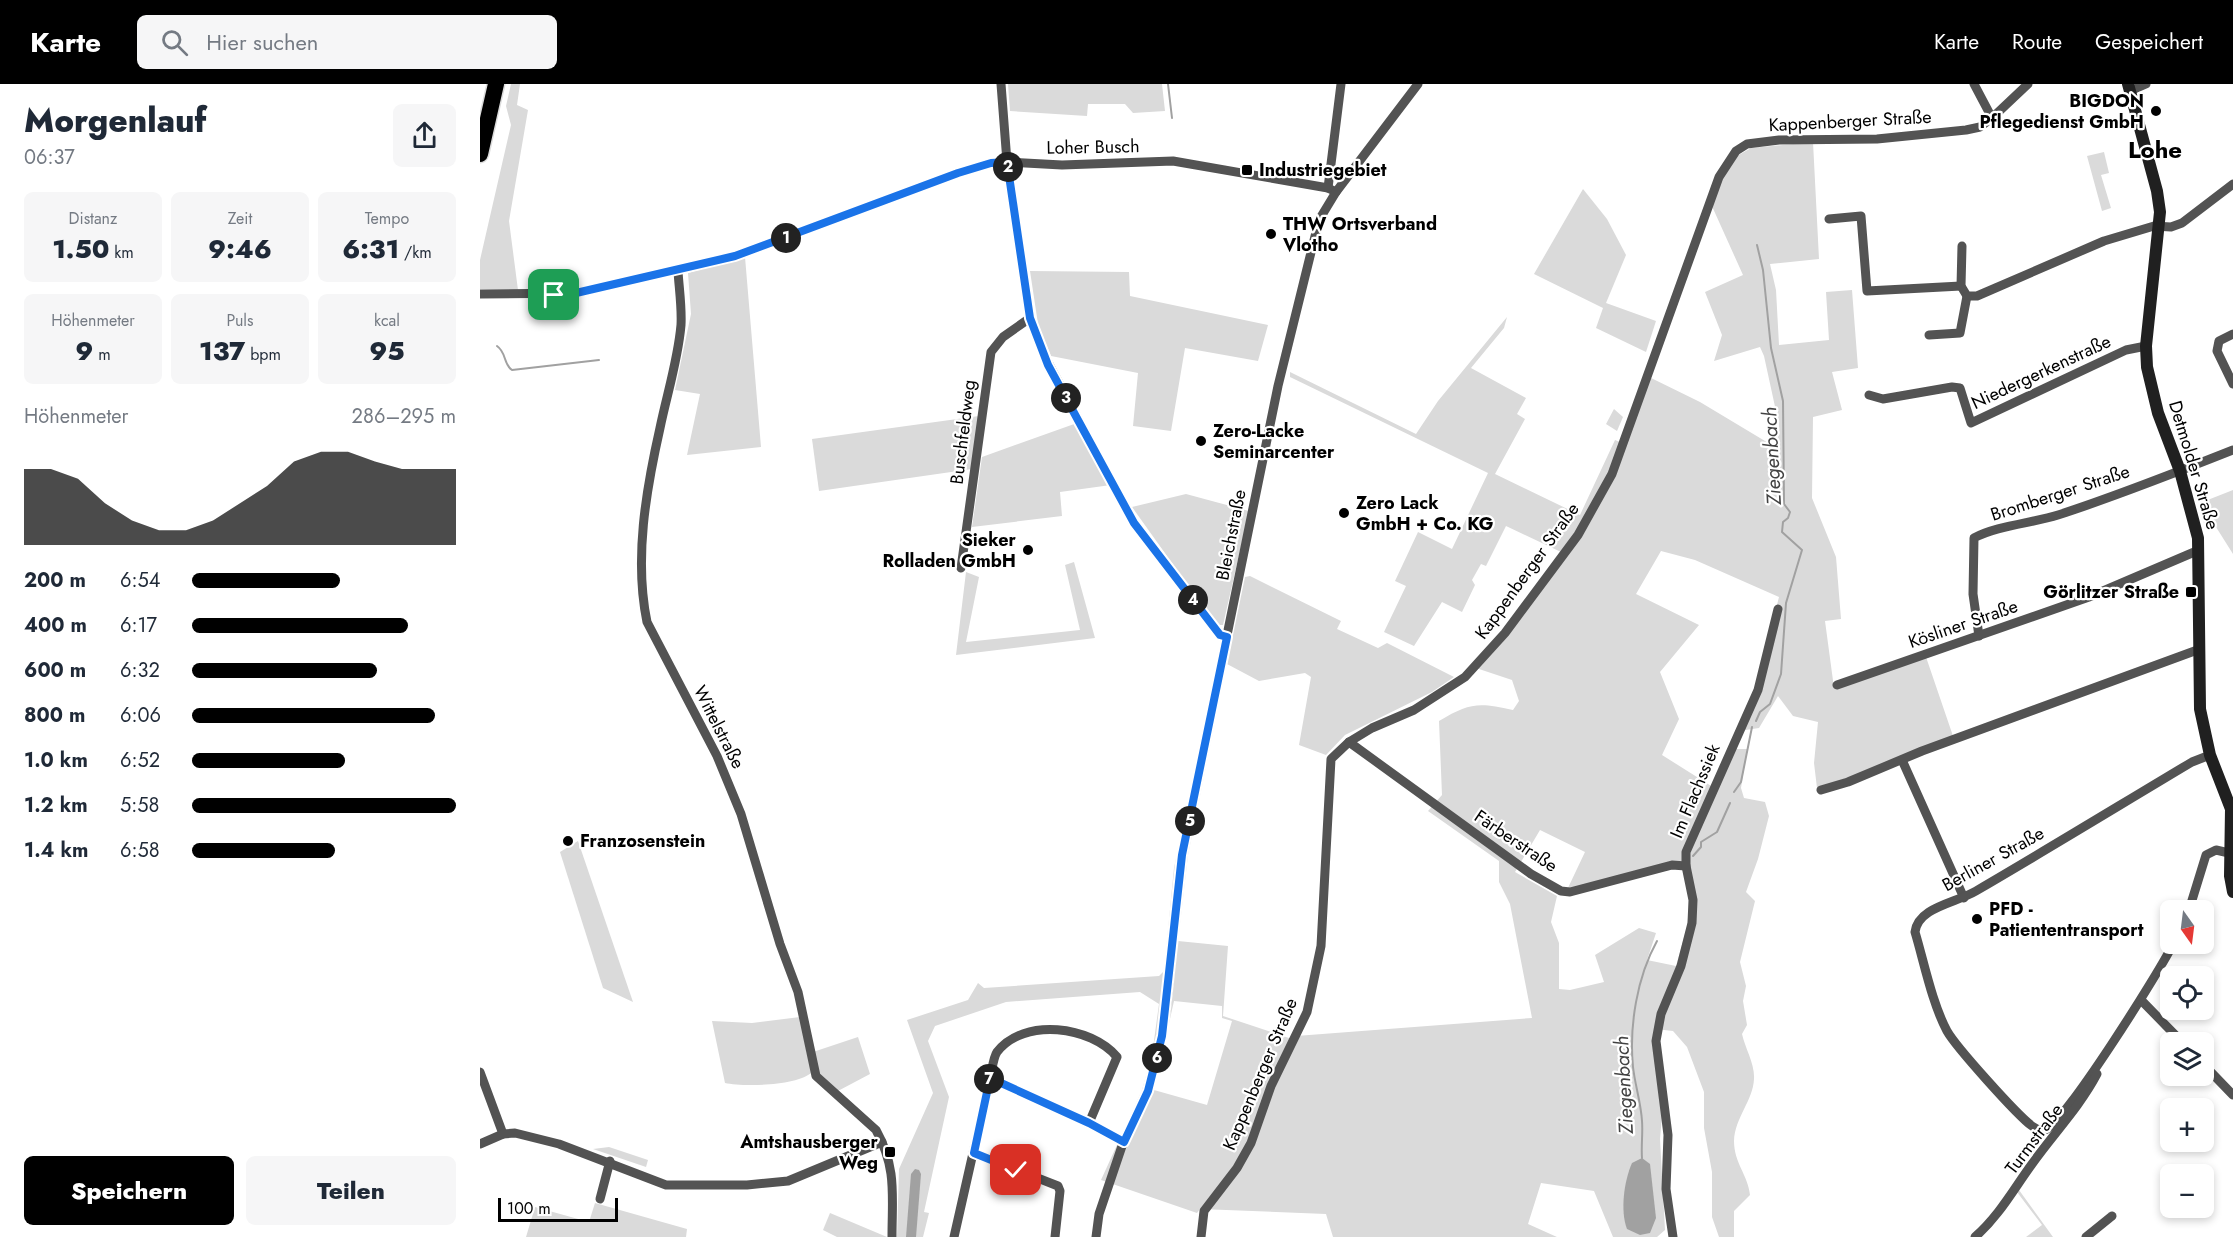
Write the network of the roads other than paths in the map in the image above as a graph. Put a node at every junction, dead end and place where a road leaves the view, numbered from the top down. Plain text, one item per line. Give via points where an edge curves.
1 (496, 84) edge
2 (1001, 84) edge
3 (1341, 84) edge
4 (1418, 84) edge
5 (1974, 84) edge
6 (2028, 84) edge
7 (2146, 84) edge
8 (2129, 87) edge
9 (1992, 118) junction
10 (480, 154) edge
11 (1007, 162) junction
12 (2233, 184) edge
13 (1332, 190) junction
14 (1829, 219) dead end
15 (2160, 227) junction
16 (1962, 246) dead end
17 (678, 271) junction
18 (1961, 286) junction
19 (480, 294) edge
20 (1967, 296) junction
21 (1030, 318) junction
22 (2233, 334) edge
23 (1929, 335) dead end
24 (2146, 346) junction
25 (2233, 384) edge
26 (1869, 395) dead end
27 (2233, 450) edge
28 (2180, 471) junction
29 (2199, 550) junction
30 (961, 568) dead end
31 (1778, 609) dead end
32 (1979, 636) junction
33 (1227, 637) junction
34 (2200, 649) junction
35 (1837, 686) dead end
36 (1349, 742) junction
37 (2210, 755) junction
38 (1902, 759) junction
39 (1821, 790) dead end
40 (2231, 800) edge
41 (2229, 853) junction
42 (1686, 866) junction
43 (2233, 892) edge
44 (1964, 898) junction
45 (2192, 900) edge
46 (2167, 954) edge
47 (2141, 1000) junction
48 (2172, 1032) edge
49 (2105, 1051) junction
50 (480, 1072) edge
51 (2214, 1075) edge
52 (990, 1078) junction
53 (2233, 1095) edge
54 (1089, 1123) junction
55 (2038, 1129) joint
56 (503, 1134) junction
57 (882, 1142) junction
58 (1124, 1142) junction
59 (480, 1144) edge
60 (974, 1153) junction
61 (610, 1161) junction
62 (600, 1199) dead end
63 (2112, 1216) dead end
64 (892, 1237) edge
65 (954, 1237) edge
66 (1054, 1237) edge
67 (1096, 1237) edge
68 (1201, 1237) edge
69 (1673, 1237) edge
70 (1975, 1237) edge
71 (2086, 1237) edge

1 - 10 highway
2 - 11 street
3 - 13 street, Bleichstraße
4 - 13 street
5 - 9 street
6 - 9 street, Kappenberger Straße
7 - 8 street
8 - 15 main road, Detmolder Straße via 2157,191
9 - 36 street, Kappenberger Straße via 1966,130 1877,139 1779,140 1747,144 1736,151 1724,167 1711,199 1612,474 1578,535 1505,633 1466,677 1414,710
11 - 13 street, Loher Busch via 1062,165 1173,161
11 - 17 street, Loher Busch via 958,173 771,244
11 - 21 street
12 - 15 street via 2182,223
13 - 33 street, Bleichstraße via 1319,220 1278,386
14 - 18 street via 1861,216 1867,291
15 - 20 street via 2104,241 1977,296
15 - 24 main road, Detmolder Straße
16 - 18 street
17 - 19 street, Loher Busch via 576,293
17 - 57 street, Wittelstraße via 681,324 643,526 647,622 717,756 741,814 798,992 816,1076 876,1130
18 - 20 street
20 - 23 street via 1960,333
21 - 30 street, Buschfeldweg via 991,352
21 - 33 street via 1048,365 1134,523 1220,635
22 - 25 street via 2219,341 2217,351
24 - 26 street, Niedergerkenstraße via 2127,350 1971,423 1960,388 1883,399
24 - 28 main road, Detmolder Straße via 2158,413
27 - 28 street
28 - 29 main road, Detmolder Straße via 2197,528
28 - 32 street, Bromberger Straße via 2094,504 1974,538 1973,594
29 - 32 street, Kösliner Straße via 2089,597
29 - 34 main road, Detmolder Straße
31 - 42 street, Im Flachssiek via 1758,690 1686,852
32 - 35 street, Kösliner Straße
33 - 58 street, Bleichstraße via 1182,855 1162,1036 1148,1091
34 - 37 main road, Detmolder Straße via 2200,709
34 - 38 street
36 - 42 street, Färberstraße via 1531,874 1562,891 1581,891 1672,865
36 - 68 street, Kappenberger Straße via 1334,754 1328,773 1321,946 1307,1012 1271,1086 1251,1143 1204,1211
37 - 40 main road, Detmolder Straße
37 - 44 street, Berliner Straße
38 - 39 street
38 - 44 street
40 - 41 main road, Detmolder Straße
41 - 43 main road, Detmolder Straße
41 - 45 street via 2216,850 2206,855
42 - 69 street, Im Flachssiek via 1694,900 1692,923 1681,966 1661,1014 1656,1041 1668,1135 1666,1189
44 - 55 street, Berliner Straße via 1921,915 1916,922 1915,932 1934,993 1948,1034
46 - 47 street, Turmstraße
47 - 48 street
47 - 49 street, Turmstraße
49 - 55 street, Turmstraße via 2063,1114 2051,1127
49 - 70 street, Turmstraße via 2100,1068 2073,1115 2032,1163 2001,1210
50 - 56 street
51 - 53 street
52 - 54 street
52 - 54 street via 996,1053 1017,1034 1065,1029 1109,1047 1117,1057
52 - 60 street
54 - 58 street
56 - 59 street
56 - 61 street via 533,1136
57 - 61 street via 788,1181 747,1185 666,1185
57 - 64 street, Wittelstraße via 893,1168
58 - 67 street, Bleichstraße via 1099,1214
60 - 65 street
60 - 66 street via 1058,1186
61 - 62 street
63 - 71 street

